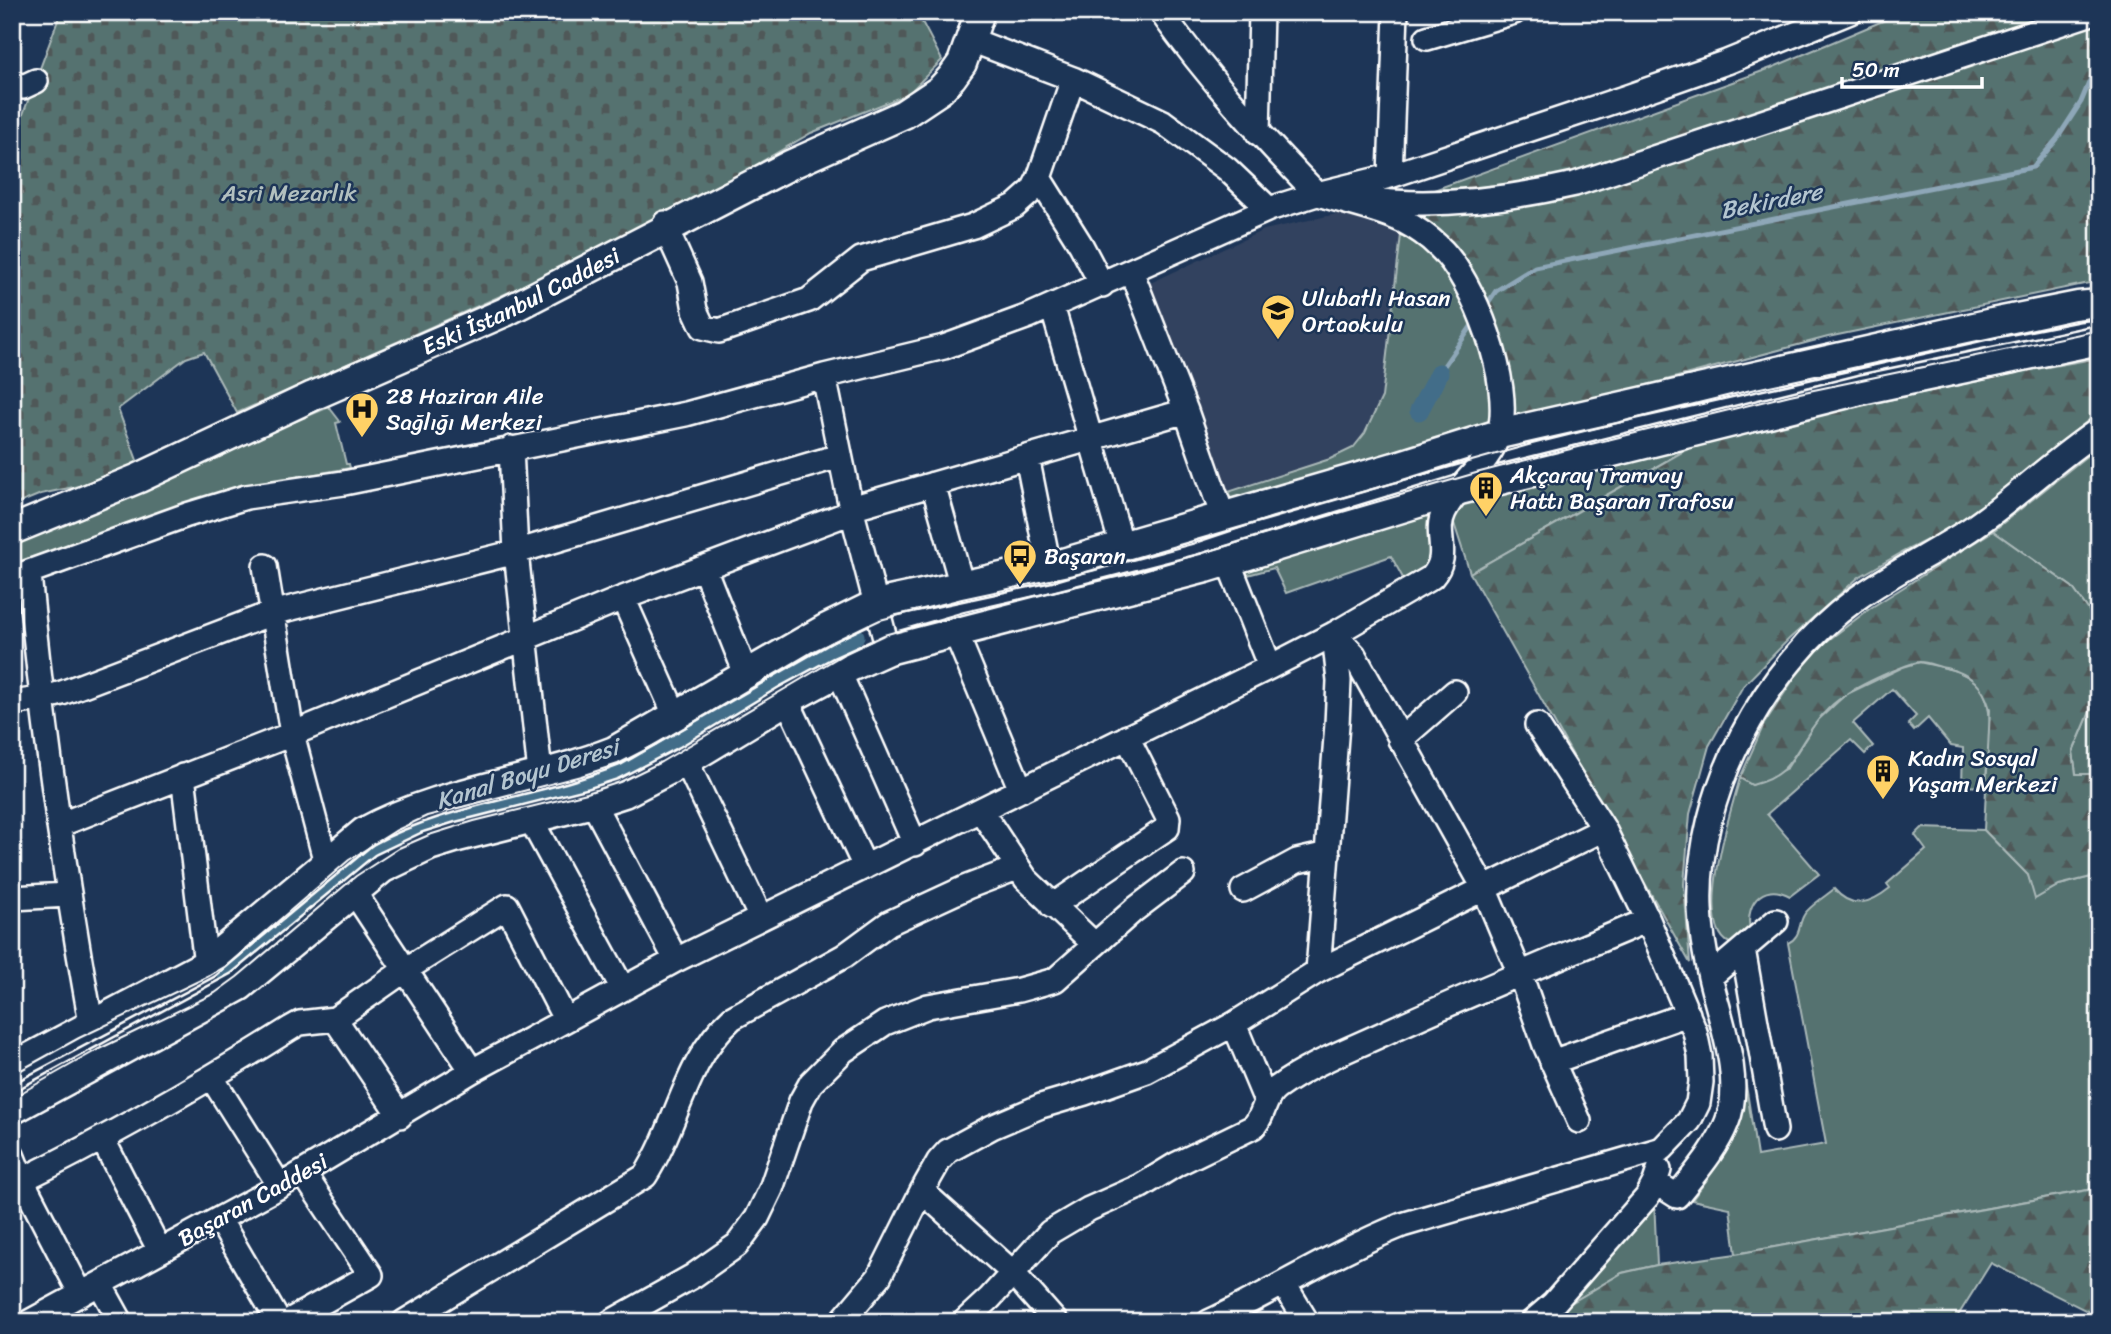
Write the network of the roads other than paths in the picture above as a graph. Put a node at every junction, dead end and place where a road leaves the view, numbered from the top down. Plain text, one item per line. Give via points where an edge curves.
1 (966, 12) edge
2 (980, 12) edge
3 (1161, 12) edge
4 (1261, 12) edge
5 (1396, 12) edge
6 (1514, 12) edge
7 (1850, 12) edge
8 (2095, 12) edge
9 (1427, 38) dead end
10 (971, 40) junction
11 (1073, 79) junction
12 (36, 81) dead end
13 (12, 83) edge
14 (1258, 133) junction
15 (1390, 176) junction
16 (1039, 178) junction
17 (1319, 194) junction
18 (1269, 209) junction
19 (666, 227) junction
20 (1131, 271) junction
21 (1102, 285) junction
22 (2099, 304) edge
23 (1052, 306) junction
24 (2099, 340) edge
25 (824, 376) junction
26 (1186, 411) junction
27 (2099, 430) edge
28 (1499, 434) junction
29 (1090, 439) junction
30 (511, 448) junction
31 (839, 456) junction
32 (1027, 457) junction
33 (933, 484) junction
34 (1460, 490) junction
35 (851, 510) junction
36 (1223, 517) junction
37 (12, 519) edge
38 (12, 530) edge
39 (1122, 546) junction
40 (516, 552) junction
41 (1228, 561) junction
42 (265, 566) dead end
43 (1049, 567) junction
44 (704, 568) junction
45 (20, 576) edge
46 (962, 586) junction
47 (623, 598) junction
48 (272, 613) junction
49 (882, 627) junction
50 (955, 631) junction
51 (1334, 634) junction
52 (526, 639) junction
53 (1270, 667) junction
54 (839, 672) junction
55 (746, 674) junction
56 (1455, 692) dead end
57 (40, 699) junction
58 (787, 700) junction
59 (12, 703) edge
60 (676, 717) junction
61 (1538, 725) dead end
62 (292, 734) junction
63 (1127, 737) junction
64 (1400, 740) junction
65 (686, 761) junction
66 (540, 773) junction
67 (183, 776) junction
68 (1021, 790) junction
69 (593, 803) junction
70 (981, 811) junction
71 (530, 818) junction
72 (59, 825) junction
73 (1604, 828) junction
74 (915, 844) junction
75 (1328, 854) junction
76 (326, 863) junction
77 (866, 867) junction
78 (1017, 868) junction
79 (1183, 873) dead end
80 (1484, 888) junction
81 (1243, 890) dead end
82 (354, 892) junction
83 (68, 895) junction
84 (12, 898) edge
85 (1052, 906) junction
86 (761, 918) junction
87 (1648, 920) junction
88 (1776, 921) dead end
89 (1094, 944) junction
90 (1743, 949) junction
91 (676, 960) junction
92 (206, 964) junction
93 (405, 970) junction
94 (1318, 971) junction
95 (1520, 974) junction
96 (1710, 977) junction
97 (623, 989) junction
98 (1688, 1014) junction
99 (335, 1019) junction
100 (565, 1019) junction
101 (91, 1023) junction
102 (1234, 1024) junction
103 (1552, 1062) junction
104 (12, 1067) edge
105 (472, 1071) junction
106 (212, 1078) junction
107 (1266, 1101) junction
108 (12, 1110) edge
109 (400, 1116) junction
110 (1578, 1121) dead end
111 (1775, 1130) dead end
112 (103, 1140) junction
113 (1662, 1149) junction
114 (12, 1155) edge
115 (303, 1173) junction
116 (22, 1180) junction
117 (1655, 1182) junction
118 (280, 1186) junction
119 (922, 1191) junction
120 (219, 1219) junction
121 (160, 1251) junction
122 (1012, 1272) junction
123 (1284, 1284) junction
124 (90, 1289) junction
125 (29, 1322) edge
126 (121, 1322) edge
127 (279, 1322) edge
128 (287, 1322) edge
129 (404, 1322) edge
130 (611, 1322) edge
131 (841, 1322) edge
132 (964, 1322) edge
133 (1056, 1322) edge
134 (1209, 1322) edge
135 (1307, 1322) edge
136 (1532, 1322) edge

1 - 19 main road, Eski İstanbul Caddesi via 960,38 943,72 912,100 712,195
2 - 10 main road, Eski İstanbul Caddesi
3 - 14 street
4 - 14 street
5 - 15 street
6 - 9 street
7 - 15 street via 1689,75
8 - 17 street via 1575,184 1530,194 1449,202 1398,203
10 - 11 street
10 - 19 main road, Eski İstanbul Caddesi via 952,77 927,100
11 - 16 street
11 - 18 street via 1163,122 1227,169
12 - 13 street via 23,87
14 - 17 street
15 - 17 street
16 - 19 street via 1026,199 994,218 861,259 809,300 719,331 703,327 698,320 690,282
16 - 21 street
17 - 18 street
17 - 28 street via 1403,221 1439,246 1469,291 1496,361 1503,412
18 - 20 street
19 - 37 main road, Eski İstanbul Caddesi via 135,469
19 - 38 main road, Eski İstanbul Caddesi via 505,312 139,478
20 - 21 street
20 - 26 street
21 - 23 street
22 - 28 main road
23 - 25 street via 944,347
23 - 29 street
24 - 34 main road via 1861,390
25 - 30 street via 685,414
25 - 31 street
26 - 29 street
26 - 36 street
27 - 96 street via 1998,510 1853,601 1822,628 1768,690 1742,733 1706,839 1700,907
28 - 34 street via 1489,455
28 - 36 main road
29 - 32 street
29 - 39 street
30 - 40 street
30 - 45 street via 344,483 246,497
31 - 35 street
31 - 40 street
32 - 33 street
32 - 43 street
33 - 35 street
33 - 46 street
34 - 41 main road
34 - 51 street, Başaran Caddesi via 1440,524 1440,568
35 - 44 street
35 - 49 street
36 - 39 main road
39 - 43 main road
40 - 48 street
40 - 52 street
41 - 50 main road
41 - 53 street
42 - 48 street
43 - 46 main road
44 - 47 street
44 - 55 street
45 - 57 street
46 - 49 main road
47 - 52 street
47 - 60 street
48 - 57 street
48 - 62 street
49 - 50 main road
49 - 54 main road
49 - 55 main road via 825,629
50 - 68 street
51 - 53 street, Başaran Caddesi
51 - 64 street via 1354,654
51 - 75 street via 1339,681
52 - 62 street
52 - 66 street
53 - 63 street, Başaran Caddesi
54 - 58 main road
54 - 74 street
55 - 60 main road
56 - 64 street
57 - 59 street
57 - 72 street
58 - 65 main road
58 - 77 street
60 - 66 main road via 614,751
61 - 73 street
62 - 67 street
62 - 76 street
63 - 68 street, Başaran Caddesi
63 - 85 street via 1168,818 1167,828
64 - 80 street
65 - 69 main road via 624,793
65 - 86 street
66 - 76 main road via 388,819
67 - 72 street
67 - 92 street
68 - 70 street, Başaran Caddesi
69 - 71 main road
69 - 91 street
70 - 74 street, Başaran Caddesi
70 - 78 street
71 - 82 main road via 429,846 383,868
71 - 97 street
72 - 83 street
73 - 80 street
73 - 87 street
74 - 77 street, Başaran Caddesi
75 - 81 street via 1297,861
75 - 94 street
76 - 92 main road
77 - 86 street, Başaran Caddesi
78 - 85 street
78 - 129 street via 889,923 844,956 732,1018 707,1046 645,1176
79 - 89 street
80 - 94 street
80 - 95 street
82 - 93 street
82 - 108 main road via 240,986
83 - 84 street
83 - 101 street
85 - 89 street
86 - 91 street, Başaran Caddesi
87 - 95 street
87 - 98 street
88 - 90 street
89 - 130 street via 1055,980 928,1006 885,1023 843,1051 811,1083 801,1101 771,1189 737,1245 711,1266
90 - 96 street
90 - 111 street
91 - 97 street, Başaran Caddesi
92 - 101 main road
93 - 99 street
93 - 100 street via 507,906
93 - 105 street
94 - 102 street
95 - 103 street
95 - 107 street via 1323,1062 1277,1088
96 - 117 street via 1734,1082 1728,1120 1711,1153 1676,1196
97 - 100 street, Başaran Caddesi
98 - 103 street
98 - 113 street via 1700,1056 1698,1103 1689,1121
99 - 106 street via 291,1027
99 - 109 street
100 - 105 street, Başaran Caddesi
101 - 104 main road
102 - 107 street
102 - 119 street via 1147,1071 1041,1106 962,1142 939,1161
103 - 110 street
105 - 109 street, Başaran Caddesi
106 - 112 street
106 - 118 street
107 - 122 street via 1260,1121 1253,1127 1064,1223 1038,1242
109 - 115 street, Başaran Caddesi
112 - 116 street
112 - 121 street
113 - 117 street
113 - 123 street via 1402,1225
114 - 116 street
115 - 118 street, Başaran Caddesi
115 - 128 street via 371,1275
116 - 124 street
117 - 136 street via 1562,1294
118 - 120 street, Başaran Caddesi
119 - 122 street
119 - 131 street via 878,1277
120 - 121 street, Başaran Caddesi
120 - 127 street
121 - 124 street, Başaran Caddesi
122 - 132 street
122 - 133 street
123 - 134 street
123 - 135 street
124 - 125 street, Başaran Caddesi
124 - 126 street

